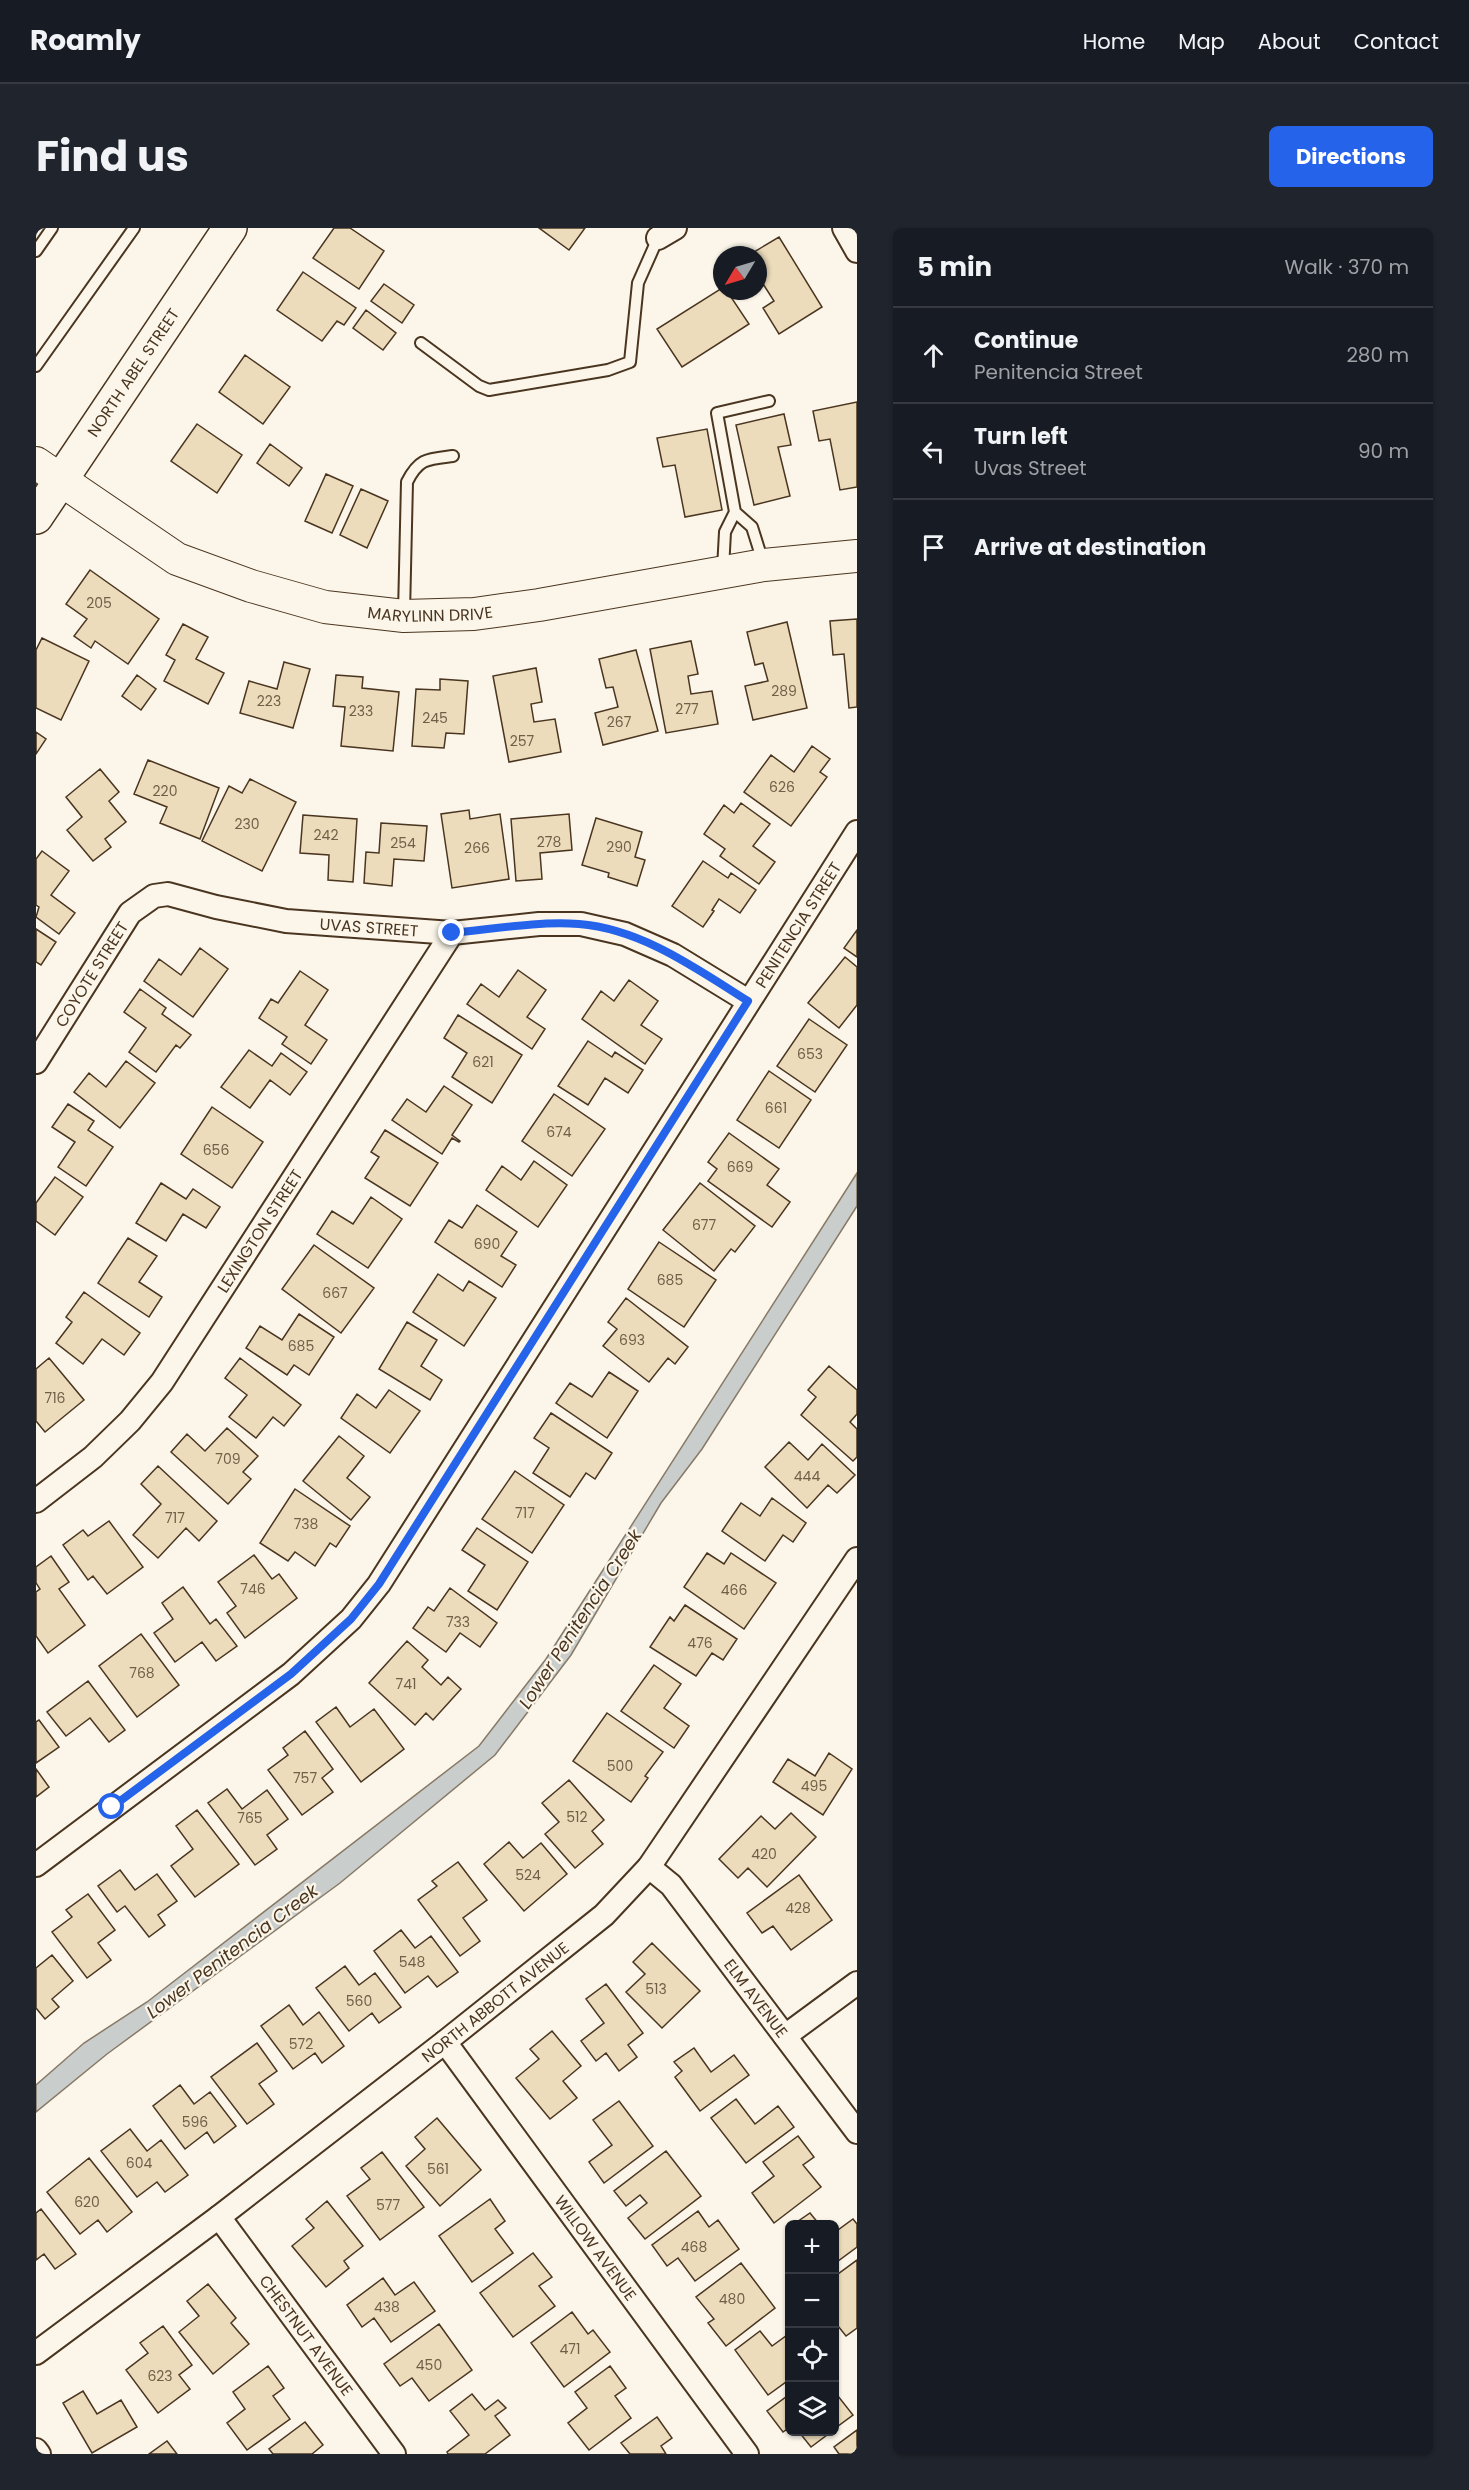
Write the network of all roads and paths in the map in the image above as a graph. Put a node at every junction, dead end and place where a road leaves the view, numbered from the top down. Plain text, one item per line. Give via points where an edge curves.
1 (52, 228) edge
2 (134, 228) edge
3 (230, 228) edge
4 (844, 228) edge
5 (662, 231) edge
6 (36, 251) edge
7 (857, 251) edge
8 (421, 343) dead end
9 (36, 366) edge
10 (769, 401) dead end
11 (453, 456) dead end
12 (49, 472) edge
13 (735, 512) junction
14 (36, 517) edge
15 (857, 556) edge
16 (764, 565) junction
17 (723, 572) junction
18 (404, 616) junction
19 (857, 832) edge
20 (154, 896) joint
21 (452, 933) junction
22 (748, 1001) junction
23 (36, 1062) edge
24 (36, 1501) edge
25 (857, 1559) edge
26 (36, 1865) edge
27 (649, 1868) junction
28 (857, 1983) edge
29 (786, 2036) junction
30 (445, 2042) junction
31 (857, 2132) edge
32 (219, 2217) junction
33 (36, 2353) edge
34 (36, 2450) edge
35 (39, 2454) edge
36 (394, 2454) edge
37 (747, 2454) edge

1 - 6 lane
2 - 9 lane
3 - 12 main road, NORTH ABEL STREET
4 - 7 street
5 - 8 lane via 638,283 630,362 608,370 489,390
10 - 13 lane via 717,413
11 - 18 lane via 427,459 414,467 407,482
12 - 14 main road, NORTH ABEL STREET
12 - 18 street, MARYLINN DRIVE via 177,559 325,607
13 - 16 lane via 752,527
13 - 17 lane via 725,532
15 - 16 street, MARYLINN DRIVE
16 - 17 street, MARYLINN DRIVE
17 - 18 street, MARYLINN DRIVE via 474,614
19 - 22 street, PENITENCIA STREET
20 - 21 street, UVAS STREET via 168,894 286,921
20 - 23 street, COYOTE STREET via 130,914
21 - 22 street, UVAS STREET via 581,924 673,955
21 - 24 street, LEXINGTON STREET via 162,1382 93,1457
22 - 26 street, PENITENCIA STREET via 379,1584 351,1619 291,1674
25 - 27 street, NORTH ABBOTT AVENUE
27 - 29 street, ELM AVENUE via 671,1884
27 - 30 street, NORTH ABBOTT AVENUE via 604,1915
28 - 29 street
29 - 31 street, ELM AVENUE
30 - 32 street, NORTH ABBOTT AVENUE
30 - 37 street, WILLOW AVENUE
32 - 33 street, NORTH ABBOTT AVENUE
32 - 36 street, CHESTNUT AVENUE
34 - 35 street

